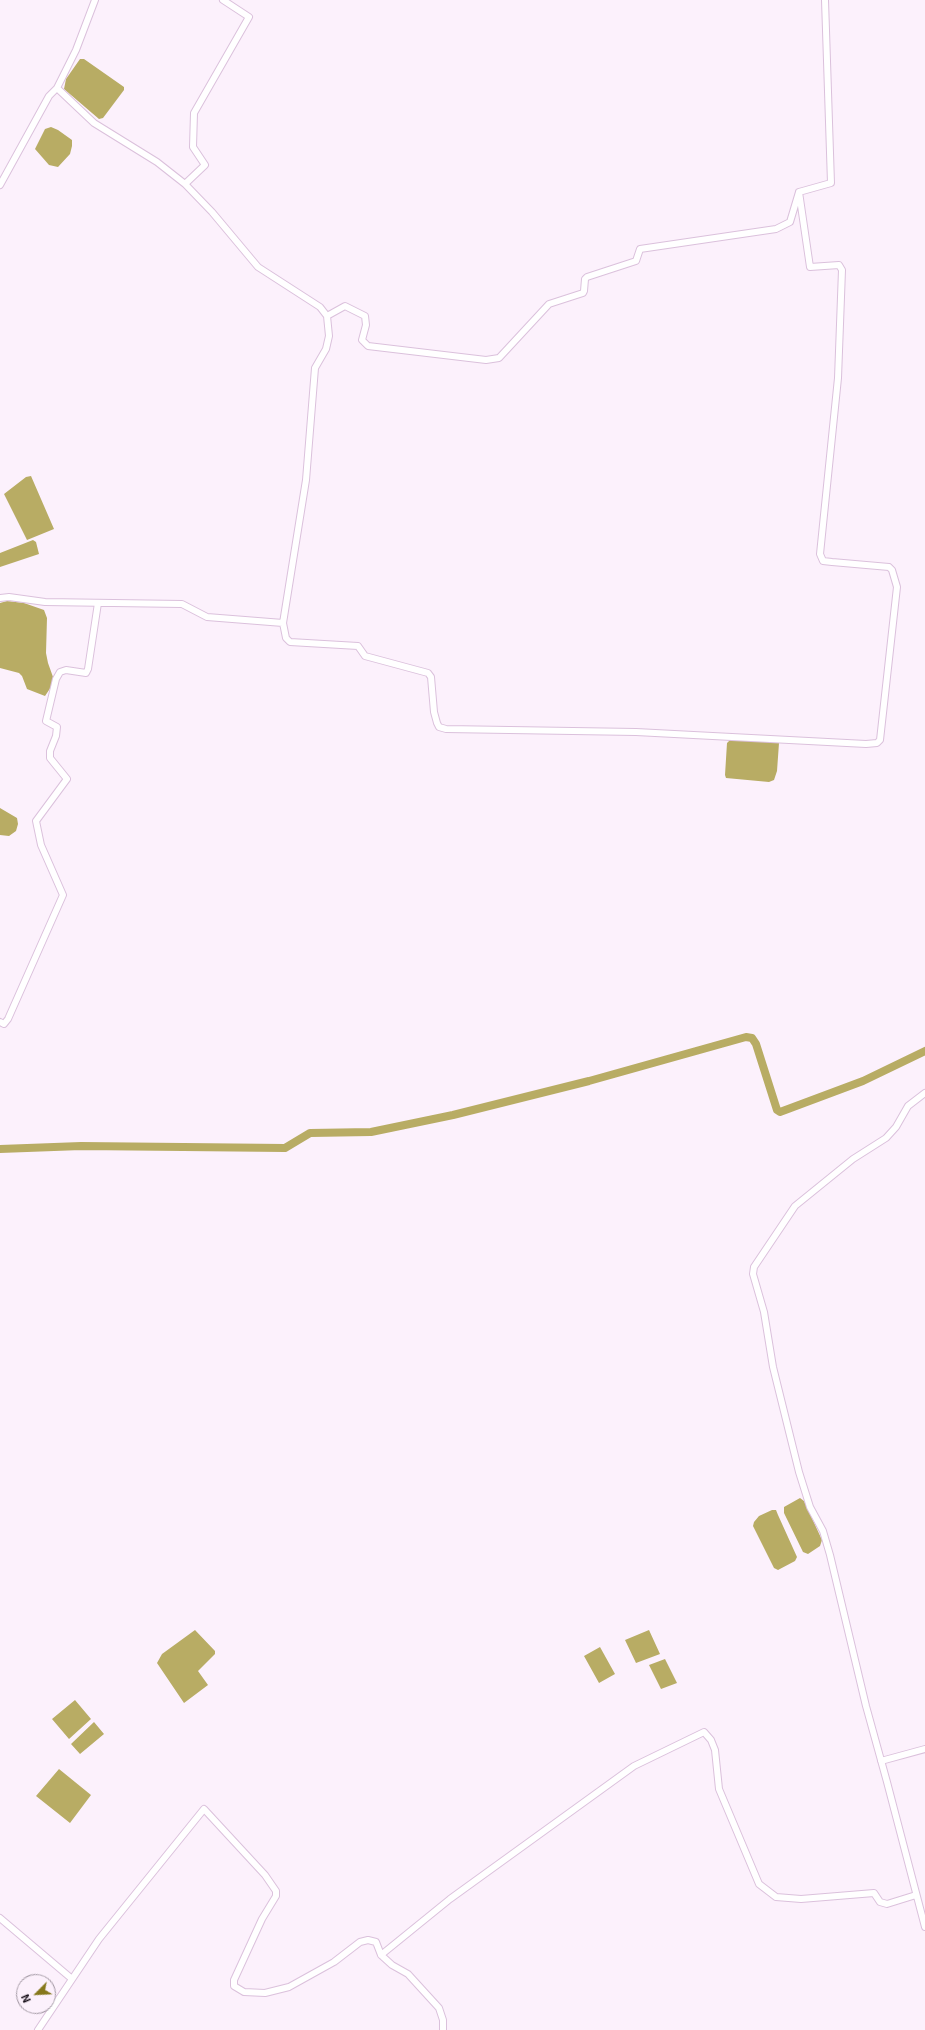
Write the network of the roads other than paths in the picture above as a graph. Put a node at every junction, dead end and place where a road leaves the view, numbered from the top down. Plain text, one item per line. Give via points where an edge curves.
1 (95, 0) edge
2 (223, 0) edge
3 (825, 0) edge
4 (57, 88) junction
5 (185, 184) junction
6 (0, 185) edge
7 (799, 192) junction
8 (327, 316) junction
9 (0, 598) edge
10 (98, 603) junction
11 (282, 623) junction
12 (0, 1022) edge
13 (925, 1093) edge
14 (925, 1749) edge
15 (881, 1761) junction
16 (916, 1895) junction
17 (0, 1918) edge
18 (925, 1927) edge
19 (382, 1955) junction
20 (72, 1978) junction
21 (38, 2030) edge
22 (443, 2030) edge

1 - 4 street via 76,50
2 - 5 street via 249,17 194,113 193,147 205,165
3 - 7 street via 832,178 831,183 827,185
4 - 5 street via 94,123 157,162
4 - 6 street via 49,96
5 - 8 street via 258,267 320,307
7 - 8 street via 790,222 776,229 646,247 640,249 636,261 632,264 587,277 584,291 549,304 499,358 486,360 368,346 362,340 366,325 365,316 345,306
7 - 11 street via 810,267 839,265 842,270 838,378 820,554 823,560 832,562 889,567 897,587 880,740 877,743 636,732 439,727 434,712 431,677 428,673 365,656 358,646 290,642 286,638
8 - 11 street via 329,336 326,349 315,368 306,480
9 - 10 street
10 - 11 street via 182,604 207,617
10 - 12 street via 88,669 86,673 66,670 60,672 46,721 57,727 50,758 67,779 36,821 41,845 63,895 8,1019 4,1024
13 - 15 street via 908,1106 896,1127 886,1138 853,1159 795,1206 758,1261 753,1274 764,1312 773,1367 799,1472 830,1555
14 - 15 street
15 - 16 street
16 - 18 street
16 - 19 street via 887,1904 880,1902 874,1893 800,1899 776,1897 759,1884 719,1789 715,1750 704,1732 634,1766 450,1900
17 - 20 street
19 - 20 street via 376,1942 368,1940 360,1942 334,1962 289,1987 265,1993 244,1992 234,1986 234,1980 262,1919 276,1896 276,1891 265,1875 204,1809 99,1939
19 - 22 street via 392,1965 408,1974 439,2008
20 - 21 street

